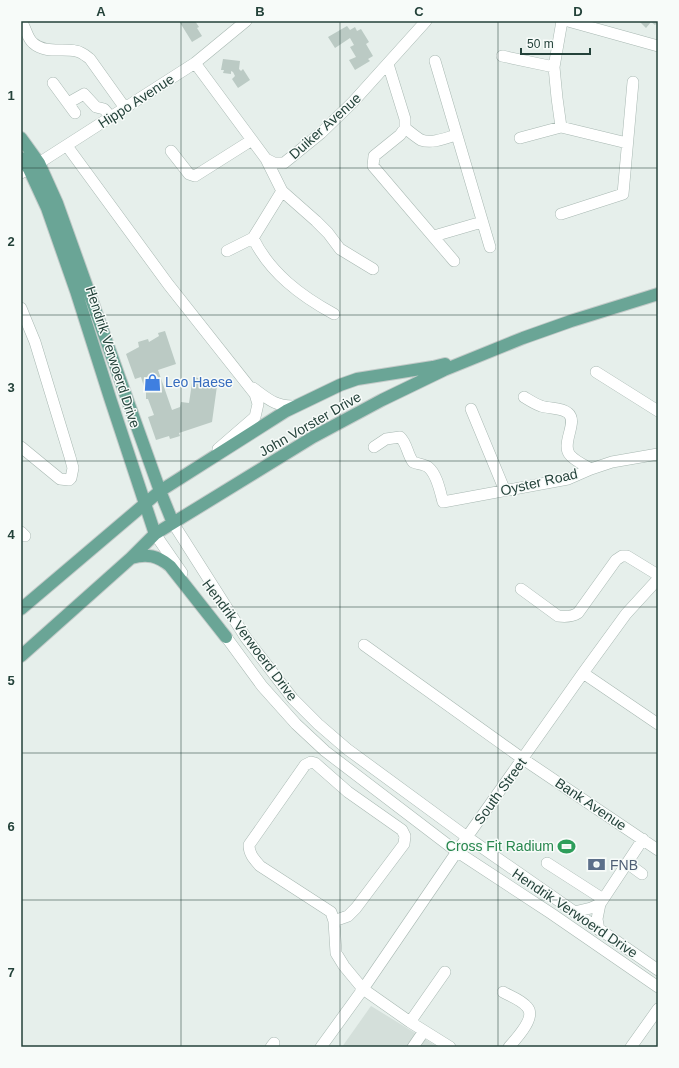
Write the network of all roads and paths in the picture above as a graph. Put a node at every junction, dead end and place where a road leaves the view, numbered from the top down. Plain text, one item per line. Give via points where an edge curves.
1 (21, 21) edge
2 (246, 21) edge
3 (426, 21) edge
4 (562, 21) edge
5 (568, 21) edge
6 (658, 46) edge
7 (502, 56) dead end
8 (435, 61) dead end
9 (195, 63) junction
10 (388, 64) junction
11 (554, 67) junction
12 (633, 82) dead end
13 (54, 83) dead end
14 (68, 103) junction
15 (124, 108) junction
16 (75, 113) dead end
17 (111, 117) junction
18 (562, 127) junction
19 (405, 128) junction
20 (456, 135) junction
21 (21, 138) edge
22 (520, 138) dead end
23 (252, 140) junction
24 (627, 143) junction
25 (67, 146) junction
26 (171, 151) dead end
27 (21, 158) edge
28 (266, 159) junction
29 (284, 163) junction
30 (30, 168) edge
31 (280, 189) junction
32 (561, 214) dead end
33 (482, 222) junction
34 (434, 236) junction
35 (253, 238) junction
36 (490, 247) dead end
37 (228, 251) dead end
38 (454, 261) dead end
39 (373, 269) dead end
40 (658, 290) edge
41 (658, 294) edge
42 (21, 308) edge
43 (334, 314) dead end
44 (596, 372) dead end
45 (248, 384) junction
46 (524, 397) dead end
47 (295, 406) junction
48 (472, 409) dead end
49 (658, 411) edge
50 (21, 447) edge
51 (374, 447) dead end
52 (658, 454) edge
53 (591, 469) junction
54 (192, 471) junction
55 (505, 490) junction
56 (160, 491) junction
57 (144, 504) junction
58 (173, 523) junction
59 (155, 534) junction
60 (131, 558) junction
61 (658, 575) edge
62 (658, 579) edge
63 (521, 589) dead end
64 (21, 609) edge
65 (226, 637) junction
66 (364, 645) dead end
67 (21, 656) edge
68 (583, 673) junction
69 (658, 724) edge
70 (523, 759) junction
71 (467, 837) junction
72 (643, 840) junction
73 (658, 850) edge
74 (456, 852) junction
75 (547, 863) dead end
76 (627, 864) junction
77 (642, 874) dead end
78 (601, 901) junction
79 (574, 912) junction
80 (334, 921) junction
81 (600, 930) junction
82 (658, 970) edge
83 (445, 972) dead end
84 (658, 987) edge
85 (363, 989) junction
86 (503, 992) dead end
87 (658, 1009) edge
88 (410, 1022) junction
89 (424, 1031) junction
90 (327, 1042) edge
91 (321, 1047) edge
92 (413, 1047) edge
93 (450, 1047) edge
94 (509, 1047) edge
95 (632, 1047) edge

1 - 15 street via 29,38 36,45 45,49 83,53 90,59
2 - 9 street, Hippo Avenue
3 - 10 street, Duiker Avenue
4 - 11 street
5 - 6 street
7 - 11 street
8 - 20 street
9 - 15 street, Hippo Avenue
9 - 23 street, Duiker Avenue
10 - 19 street via 405,119
10 - 29 street, Duiker Avenue via 348,108
11 - 18 street
12 - 24 street
13 - 14 street
14 - 16 street
14 - 17 street via 84,94 96,107 104,108
15 - 17 street, Hippo Avenue
17 - 25 street, Hippo Avenue
18 - 22 street
18 - 24 street
19 - 20 street via 421,140 427,141
19 - 34 street via 374,156 372,166
20 - 33 street
21 - 30 main road, Hendrik Verwoerd Drive
23 - 26 street via 195,176 188,174
23 - 28 street, Duiker Avenue
24 - 32 street via 623,194
25 - 30 street, Hippo Avenue
25 - 45 street via 168,284
27 - 30 main road, Hendrik Verwoerd Drive
28 - 29 street, Duiker Avenue via 274,163
28 - 31 street
29 - 31 street
30 - 56 main road, Hendrik Verwoerd Drive via 60,210
30 - 57 main road, Hendrik Verwoerd Drive via 76,291
31 - 35 street
31 - 39 street via 324,229 340,249
33 - 34 street
33 - 36 street
34 - 38 street
35 - 37 street
35 - 43 street via 265,258 288,284
40 - 47 main road, John Vorster Drive via 570,317 444,365 357,379
41 - 58 main road, John Vorster Drive via 564,323 444,370 313,436
42 - 50 street via 35,342 69,452 73,468 71,478 60,479
44 - 49 street
45 - 47 street via 276,404
45 - 54 street via 258,404 255,417
46 - 53 street via 541,406 570,414 572,420 568,452
47 - 54 main road, John Vorster Drive
48 - 55 street
51 - 55 street, Oyster Road via 386,440 400,437 404,440 413,462 427,467 432,472 443,502
52 - 53 street, Oyster Road via 612,462
53 - 55 street, Oyster Road via 568,479
54 - 56 main road, John Vorster Drive
56 - 57 main road, John Vorster Drive
56 - 58 main road, Hendrik Verwoerd Drive
57 - 59 main road, Hendrik Verwoerd Drive
57 - 64 main road, John Vorster Drive
58 - 59 main road, John Vorster Drive
58 - 71 street, Hendrik Verwoerd Drive via 246,638 293,699 347,749
59 - 60 main road, John Vorster Drive
59 - 65 street, Hendrik Verwoerd Drive
60 - 65 main road via 145,555 158,558 170,566
60 - 67 main road, John Vorster Drive
61 - 63 street via 627,556 622,556 616,560 578,613 565,617 558,616
62 - 68 street, South Street via 626,614
65 - 74 street, Hendrik Verwoerd Drive via 262,686 324,751
66 - 70 street, Bank Avenue
68 - 69 street
68 - 70 street, South Street
70 - 71 street, South Street
70 - 72 street, Bank Avenue
71 - 74 street, South Street
71 - 79 street, Hendrik Verwoerd Drive
72 - 73 street, Bank Avenue
72 - 76 street
74 - 84 street, Hendrik Verwoerd Drive
74 - 85 street, South Street
75 - 78 street
76 - 77 street
76 - 78 street
78 - 79 street via 591,908
78 - 81 street via 597,919
79 - 81 street, Hendrik Verwoerd Drive
80 - 80 street via 331,912 260,866 249,851 249,845 291,784 310,762 315,763 348,792 394,823 405,836 404,844 356,908 348,916
80 - 85 street via 336,953
81 - 82 street, Hendrik Verwoerd Drive
83 - 88 street
85 - 88 street
85 - 90 street, South Street
86 - 94 street via 526,1006 530,1012 527,1023
87 - 95 street
88 - 89 street
89 - 92 street
89 - 93 street
90 - 91 street, South Street

